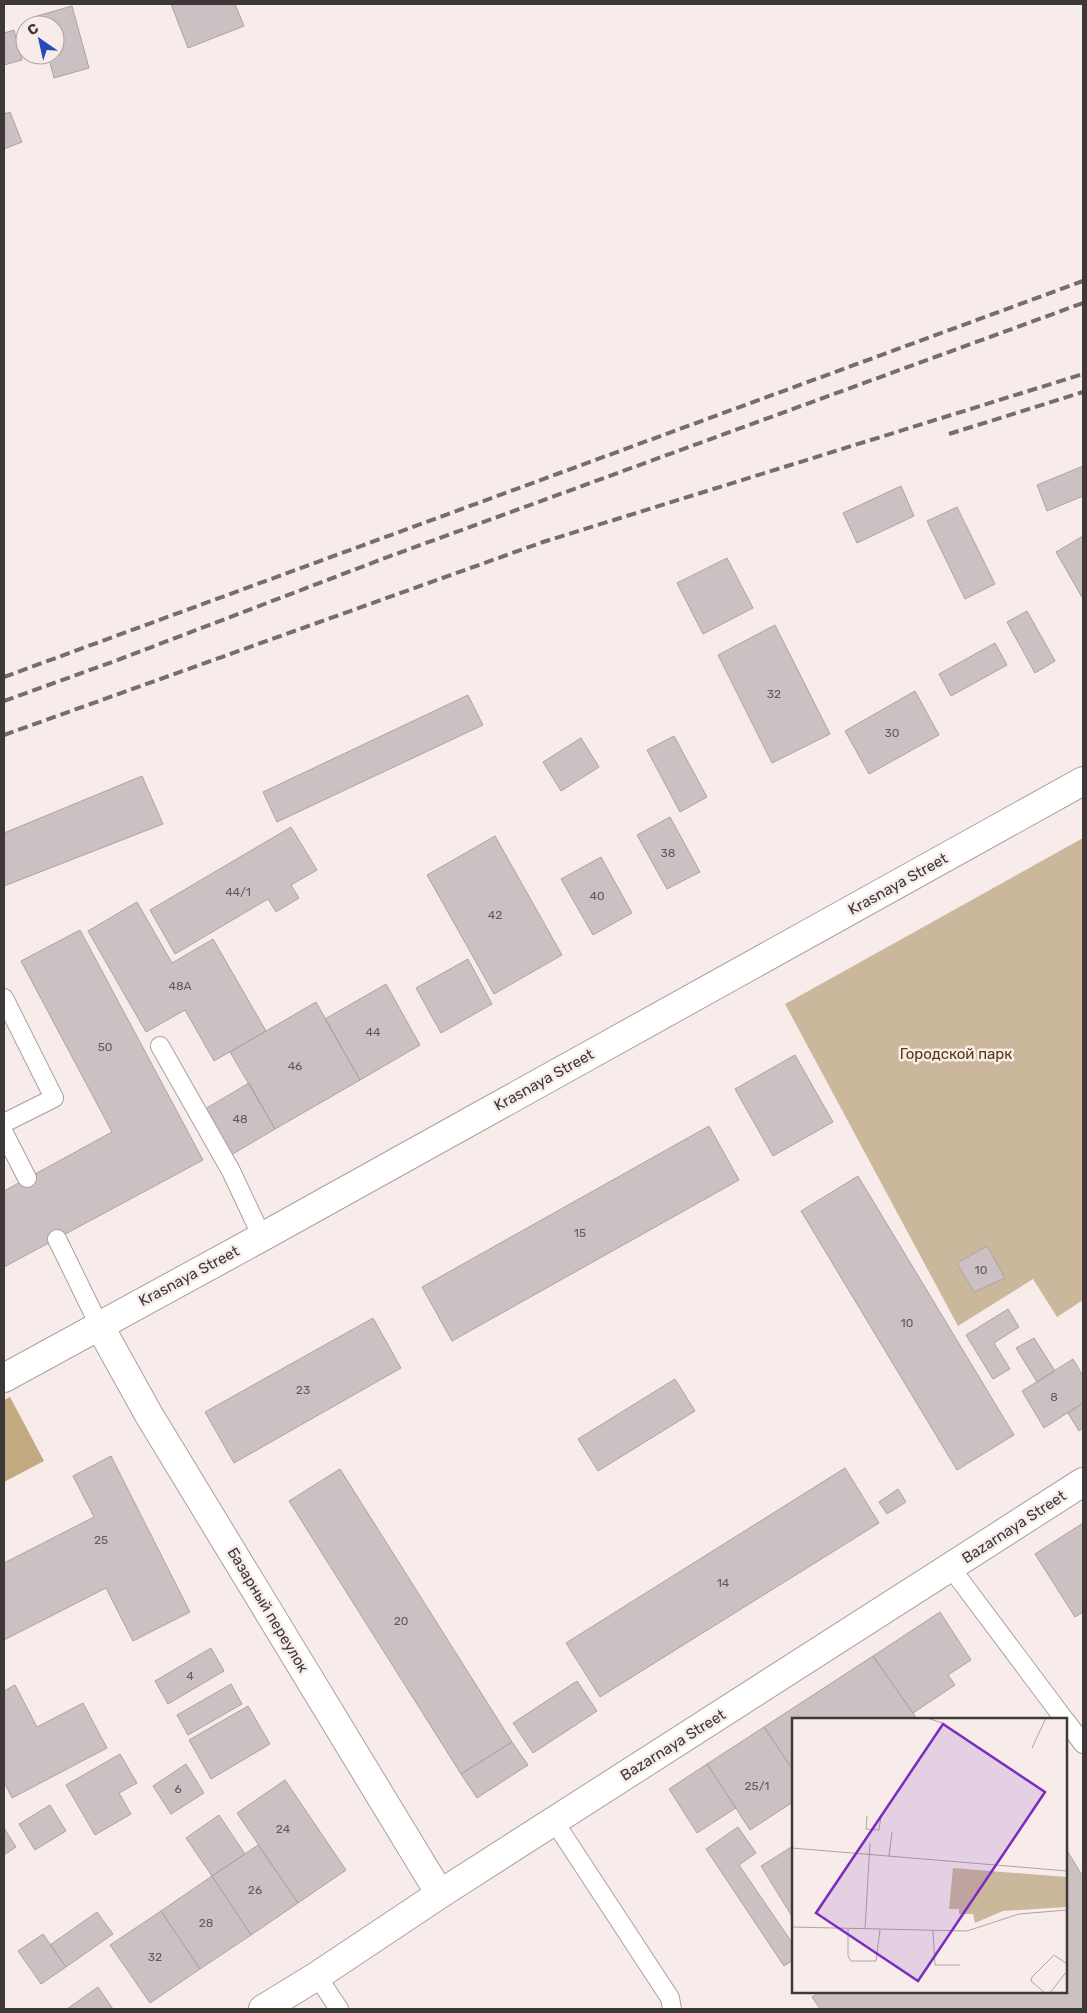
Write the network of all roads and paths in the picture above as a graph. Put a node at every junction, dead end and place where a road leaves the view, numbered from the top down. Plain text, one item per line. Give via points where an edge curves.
1 (1083, 781) edge
2 (4, 998) edge
3 (160, 1046) dead end
4 (4, 1123) edge
5 (4, 1133) edge
6 (27, 1178) dead end
7 (262, 1237) junction
8 (56, 1239) dead end
9 (99, 1325) junction
10 (4, 1378) edge
11 (1083, 1482) edge
12 (952, 1568) junction
13 (1064, 1718) edge
14 (1067, 1723) edge
15 (1083, 1744) edge
16 (554, 1821) junction
17 (440, 1894) junction
18 (317, 1976) junction
19 (263, 2009) edge
20 (339, 2009) edge
21 (672, 2009) edge

1 - 7 main road, Krasnaya Street
2 - 4 lane via 54,1098
3 - 7 lane via 231,1171
5 - 6 lane
7 - 9 main road, Krasnaya Street
8 - 9 lane
9 - 10 main road, Krasnaya Street
9 - 17 main road, Базарный переулок via 149,1415
11 - 12 main road, Bazarnaya Street
12 - 13 lane
12 - 16 main road, Bazarnaya Street
14 - 15 lane
16 - 17 main road, Bazarnaya Street
16 - 21 lane via 670,1998
17 - 18 main road, Bazarnaya Street
18 - 19 main road, Bazarnaya Street
18 - 20 lane

